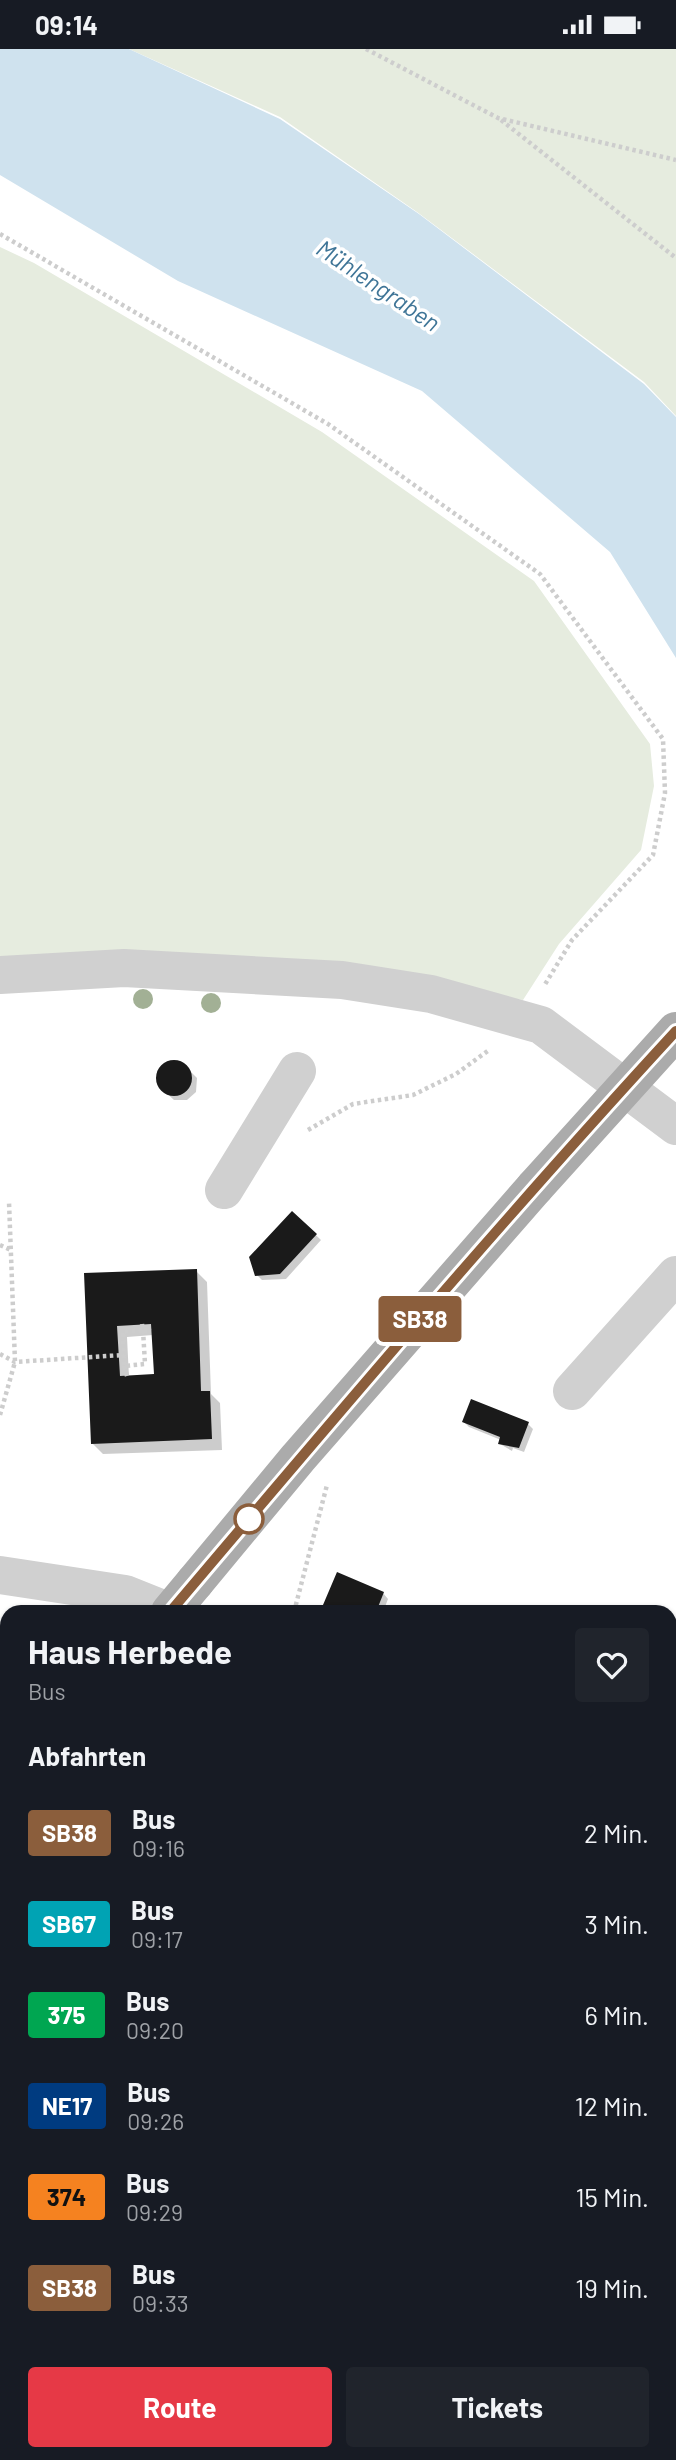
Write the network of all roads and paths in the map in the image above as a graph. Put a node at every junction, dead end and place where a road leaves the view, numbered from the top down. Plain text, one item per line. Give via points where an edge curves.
1 (366, 49) edge
2 (498, 118) junction
3 (676, 160) edge
4 (0, 234) edge
5 (676, 258) edge
6 (0, 975) edge
7 (523, 1020) junction
8 (676, 1031) edge
9 (297, 1071) dead end
10 (664, 1117) edge
11 (308, 1130) dead end
12 (224, 1190) dead end
13 (9, 1202) dead end
14 (0, 1245) edge
15 (11, 1250) junction
16 (676, 1275) edge
17 (142, 1327) junction
18 (151, 1331) dead end
19 (116, 1332) dead end
20 (123, 1332) junction
21 (0, 1354) edge
22 (123, 1356) junction
23 (15, 1362) junction
24 (124, 1366) junction
25 (127, 1376) dead end
26 (572, 1391) dead end
27 (0, 1415) edge
28 (299, 1458) junction
29 (0, 1575) edge
30 (152, 1605) edge
31 (176, 1605) edge
32 (296, 1605) edge

1 - 2 path
2 - 3 path
2 - 5 path
4 - 7 path via 328,424 540,574 663,739 665,793 653,855 572,940
6 - 7 street via 124,968 342,980 431,994
7 - 10 street via 541,1025
7 - 11 path via 519,1029 456,1074 413,1095 353,1104
8 - 28 main road, bridge
9 - 12 street
13 - 15 path
14 - 15 path
15 - 23 path
16 - 26 street
17 - 18 path
17 - 20 path
17 - 24 path via 145,1364
19 - 20 path
20 - 22 path
21 - 23 path
22 - 23 path
22 - 24 path
23 - 27 path
24 - 25 path
28 - 31 main road, bridge
28 - 32 path via 329,1487
29 - 30 street via 125,1594

